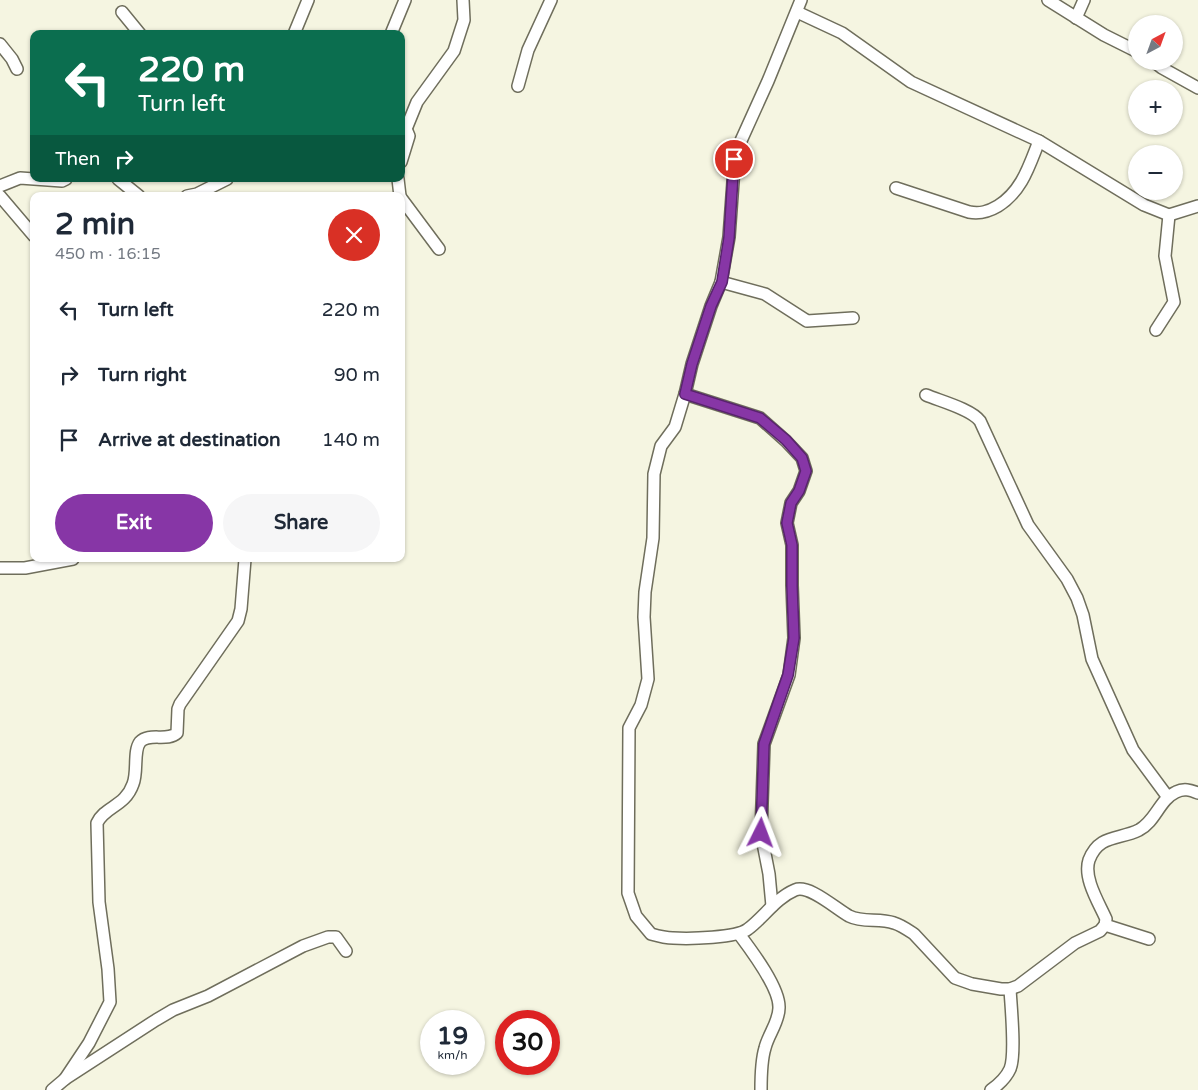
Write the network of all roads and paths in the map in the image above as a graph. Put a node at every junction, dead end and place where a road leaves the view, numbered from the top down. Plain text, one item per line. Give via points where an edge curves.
1 (308, 0) edge
2 (405, 0) edge
3 (464, 0) edge
4 (551, 0) edge
5 (801, 0) edge
6 (1048, 0) edge
7 (1084, 0) edge
8 (122, 12) dead end
9 (797, 12) junction
10 (1076, 18) junction
11 (137, 30) edge
12 (296, 30) edge
13 (393, 30) edge
14 (0, 44) edge
15 (1128, 47) edge
16 (17, 69) dead end
17 (1166, 70) edge
18 (518, 86) dead end
19 (1198, 88) edge
20 (405, 125) edge
21 (405, 128) edge
22 (1040, 141) junction
23 (405, 150) edge
24 (30, 179) edge
25 (122, 182) edge
26 (224, 182) edge
27 (0, 186) edge
28 (896, 188) dead end
29 (134, 192) edge
30 (212, 192) edge
31 (0, 196) edge
32 (405, 202) edge
33 (1198, 206) edge
34 (1170, 215) junction
35 (30, 231) edge
36 (439, 249) dead end
37 (722, 282) junction
38 (853, 318) dead end
39 (1156, 330) dead end
40 (685, 394) junction
41 (926, 395) dead end
42 (57, 562) edge
43 (245, 562) edge
44 (0, 568) edge
45 (1198, 793) edge
46 (1167, 796) junction
47 (772, 906) junction
48 (1105, 926) junction
49 (739, 934) junction
50 (1149, 940) dead end
51 (346, 951) dead end
52 (1010, 990) junction
53 (65, 1079) junction
54 (52, 1090) edge
55 (761, 1090) edge
56 (991, 1090) edge

1 - 12 street
2 - 13 street
3 - 20 street via 464,20 454,51 417,102
4 - 18 street via 528,50
5 - 9 street
6 - 10 street
7 - 10 street
8 - 11 street
9 - 22 street via 842,33 911,82
9 - 37 street via 735,154 729,238
10 - 15 street
14 - 16 street
17 - 19 street
21 - 23 street via 410,136
22 - 28 street via 1016,191 1010,199 989,211 968,212
22 - 34 street via 1144,205
24 - 27 street via 20,178
25 - 29 street
26 - 30 street
31 - 35 street
32 - 36 street
33 - 34 street
34 - 39 street via 1164,256 1174,302
37 - 38 street via 765,294 807,320
37 - 40 street via 711,306
40 - 47 street via 760,418 802,458 806,471 791,503 787,523 792,545 794,638 788,675 764,744 761,833
40 - 49 street via 675,427 661,446 654,474 653,538 644,617 648,678 641,706 629,728 628,893 636,916 651,934 672,938
41 - 46 street via 970,413 980,421 1028,525 1077,598 1092,659 1134,750
42 - 44 street via 25,568
43 - 53 street via 238,620 180,704 177,733 141,741 133,785 125,798 104,812 97,823 99,902 110,1002 89,1043
45 - 46 street via 1184,789
46 - 48 street via 1152,820 1140,830 1102,843 1090,860 1089,879 1106,919
47 - 49 street via 747,931
47 - 52 street via 795,890 804,890 852,917 893,923 906,929 960,980
48 - 50 street
48 - 52 street via 1075,943
49 - 55 street via 770,983 779,1008 764,1049
51 - 53 street via 336,937 303,946 208,996 173,1010
52 - 56 street via 1011,1068
53 - 54 street

